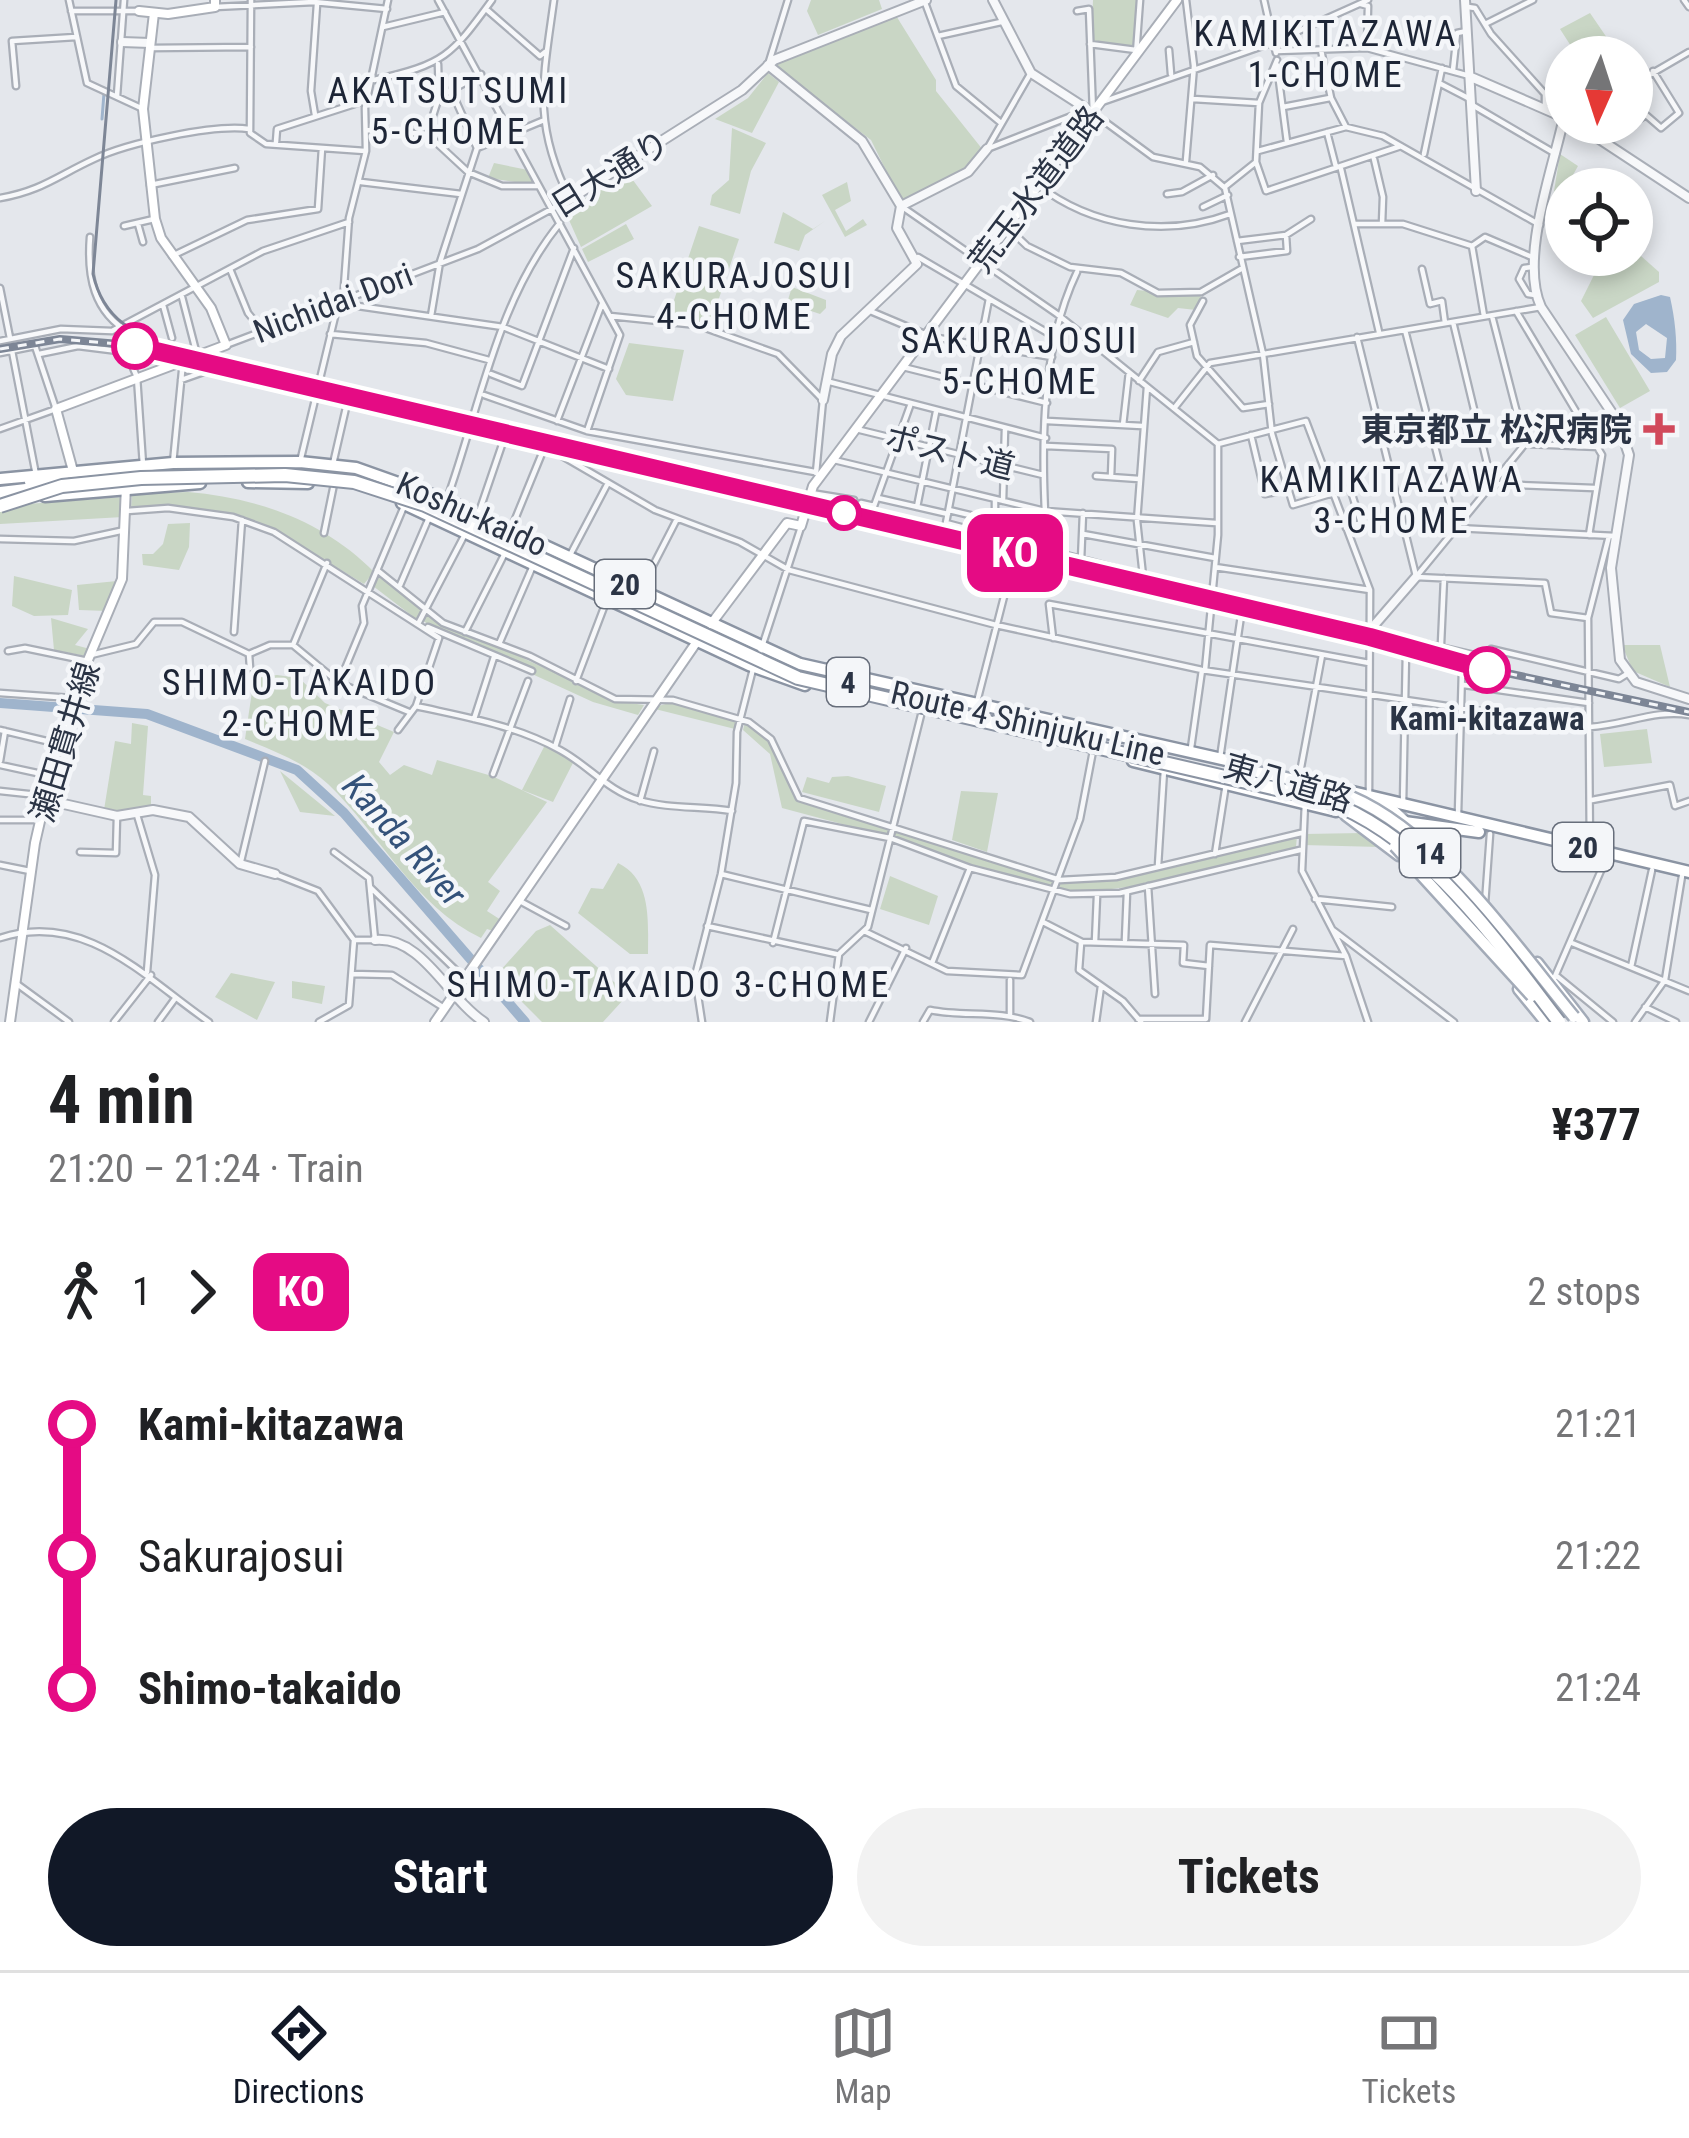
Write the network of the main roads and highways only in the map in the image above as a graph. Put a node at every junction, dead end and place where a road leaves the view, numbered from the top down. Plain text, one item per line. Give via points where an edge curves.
1 (1177, 0) edge
2 (215, 4) edge
3 (139, 11) road end
4 (154, 13) junction
5 (125, 466) junction
6 (73, 471) junction
7 (126, 489) junction
8 (0, 493) edge
9 (711, 624) junction
10 (698, 640) junction
11 (757, 646) junction
12 (776, 655) junction
13 (748, 664) junction
14 (770, 673) junction
15 (1124, 737) junction
16 (1120, 758) junction
17 (1228, 782) junction
18 (1372, 798) junction
19 (1344, 814) junction
20 (1405, 819) junction
21 (1431, 822) junction
22 (1422, 836) junction
23 (1590, 852) junction
24 (1687, 875) edge
25 (1489, 909) junction
26 (1472, 933) junction
27 (1576, 1021) edge
28 (10, 1022) edge
29 (435, 1022) edge
30 (1553, 1022) edge

1 - 9 main road, 荒玉水道道路 via 817,475 803,522 787,523
2 - 4 main road
3 - 4 main road
4 - 6 main road via 143,109 154,219 226,345 56,409
5 - 6 main road, Koshu-kaido / 20
5 - 7 main road, 瀬田貫井線
5 - 9 main road, Koshu-kaido / 20 via 300,462 384,475
6 - 8 main road, Koshu-kaido / 20
7 - 8 main road, Koshu-kaido / 20
7 - 10 main road, Koshu-kaido / 20 via 334,484 405,504
7 - 28 main road, 瀬田貫井線 via 122,579 59,744 30,871
8 - 27 highway, Route 4 Shinjuku Line / 4, bridge via 168,470 356,475 426,498 800,671 1342,799 1426,856
8 - 30 highway, Route 4 Shinjuku Line / 4, bridge via 141,478 285,475 376,487 798,678 1340,806 1412,853
9 - 11 main road, Koshu-kaido / 20
10 - 13 main road, Koshu-kaido / 20
10 - 29 main road
11 - 12 main road, Koshu-kaido / 20
11 - 13 main road
12 - 14 main road
12 - 15 main road, Koshu-kaido / 20
13 - 14 main road, Koshu-kaido / 20
14 - 16 main road, Koshu-kaido / 20
15 - 18 main road, Koshu-kaido / 20
15 - 27 main road, 東八道路 / 14, bridge via 1317,786 1387,816 1451,874
16 - 17 main road, 東八道路 / 14
16 - 17 main road, Koshu-kaido / 20
17 - 19 main road, Koshu-kaido / 20
17 - 30 main road, 東八道路 / 14, bridge via 1320,802 1384,836
18 - 20 main road, 14
18 - 23 main road, Koshu-kaido / 20
19 - 20 main road, Koshu-kaido / 20
19 - 26 main road, 14 via 1402,858
20 - 21 main road, Koshu-kaido / 20
20 - 22 main road, 14
21 - 22 main road
21 - 23 main road, Koshu-kaido / 20
22 - 25 main road, 14
23 - 24 main road, Koshu-kaido / 20
23 - 24 main road, Koshu-kaido / 20
25 - 26 main road
25 - 27 main road, 14 via 1555,979
26 - 30 main road, 14

